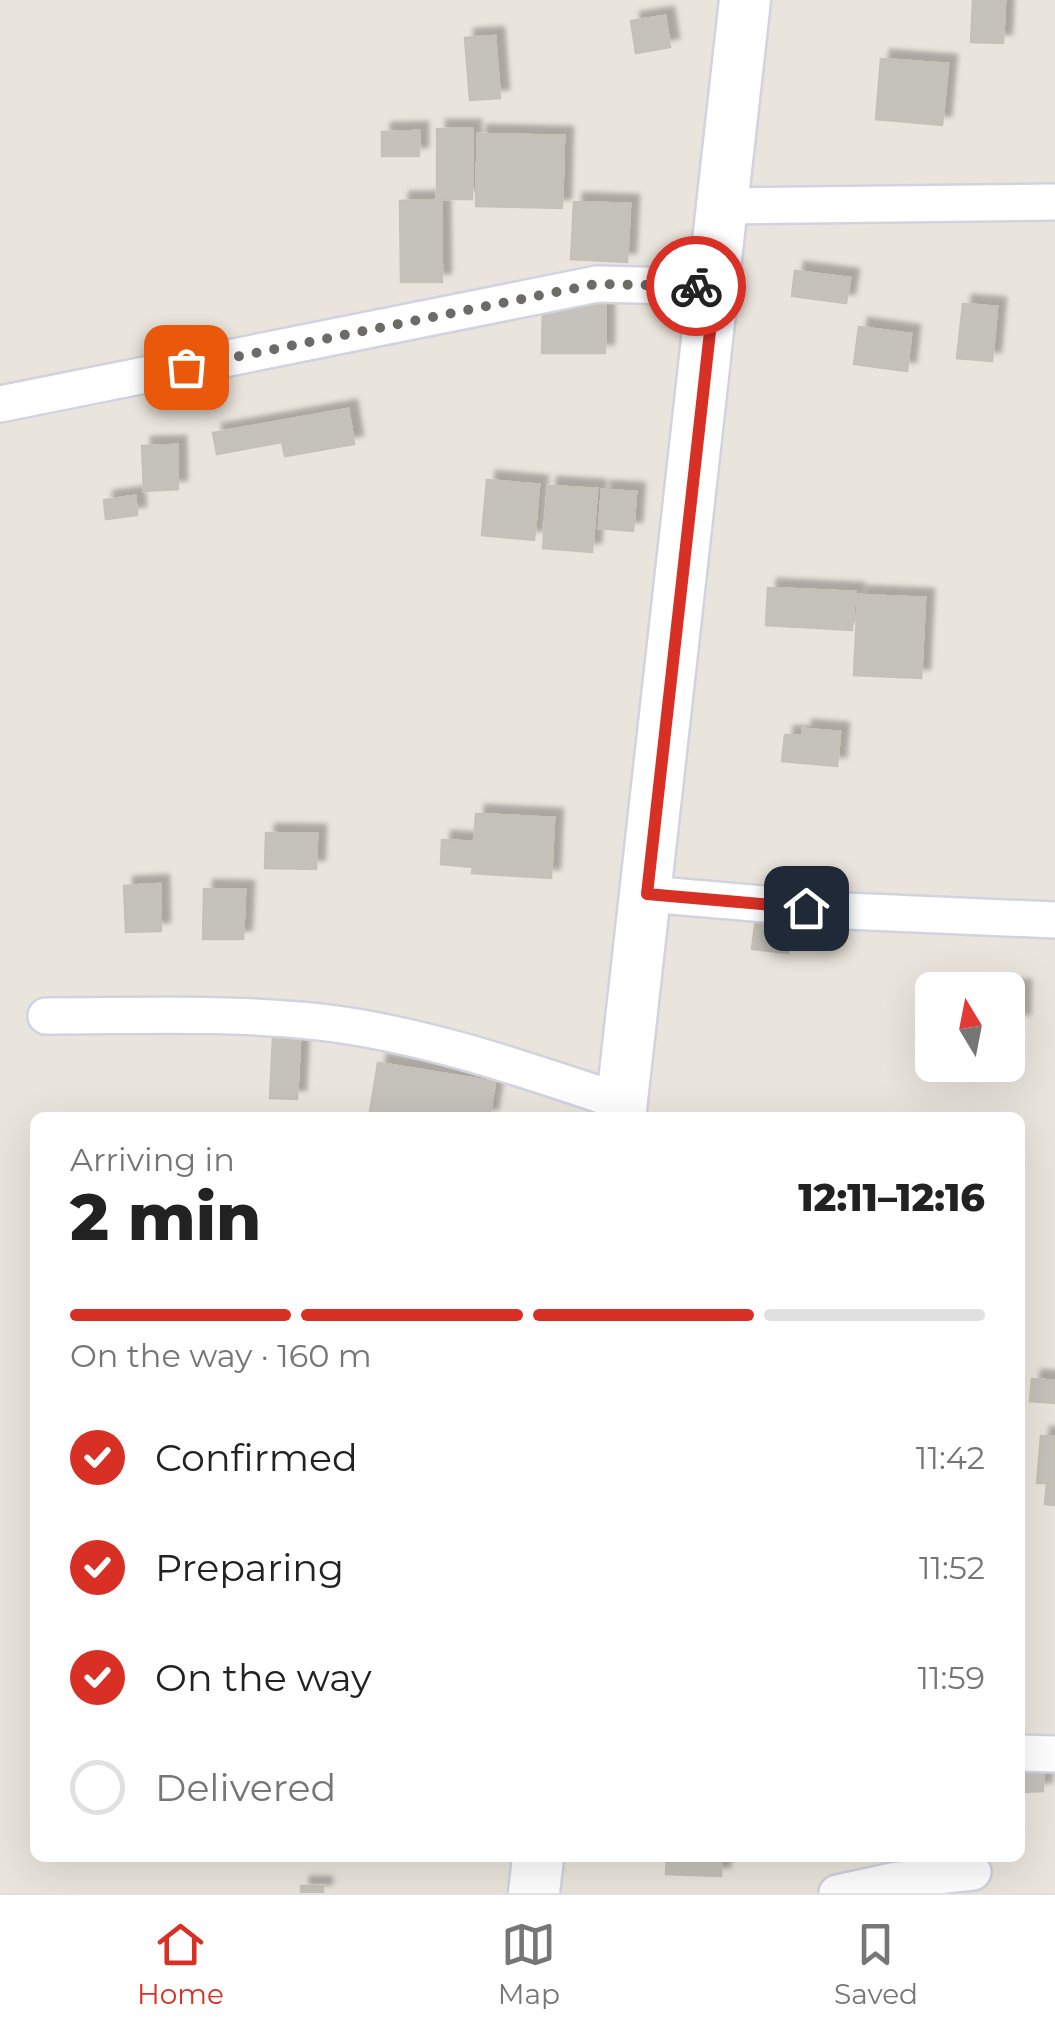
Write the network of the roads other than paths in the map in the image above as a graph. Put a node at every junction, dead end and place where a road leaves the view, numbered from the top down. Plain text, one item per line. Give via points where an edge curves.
1 (745, 0) edge
2 (1055, 202) edge
3 (724, 206) junction
4 (715, 287) junction
5 (0, 404) edge
6 (647, 894) junction
7 (1055, 920) edge
8 (46, 1016) dead end
9 (621, 1110) edge
10 (1025, 1753) edge
11 (1055, 1754) edge
12 (538, 1862) edge
13 (973, 1872) dead end
14 (534, 1893) edge
15 (836, 1893) edge

1 - 3 main road
2 - 3 street
3 - 4 main road
4 - 5 street via 596,284
4 - 6 main road
6 - 7 street
6 - 9 main road
8 - 9 street via 324,1022 468,1051
10 - 11 street
12 - 14 main road
13 - 15 street

